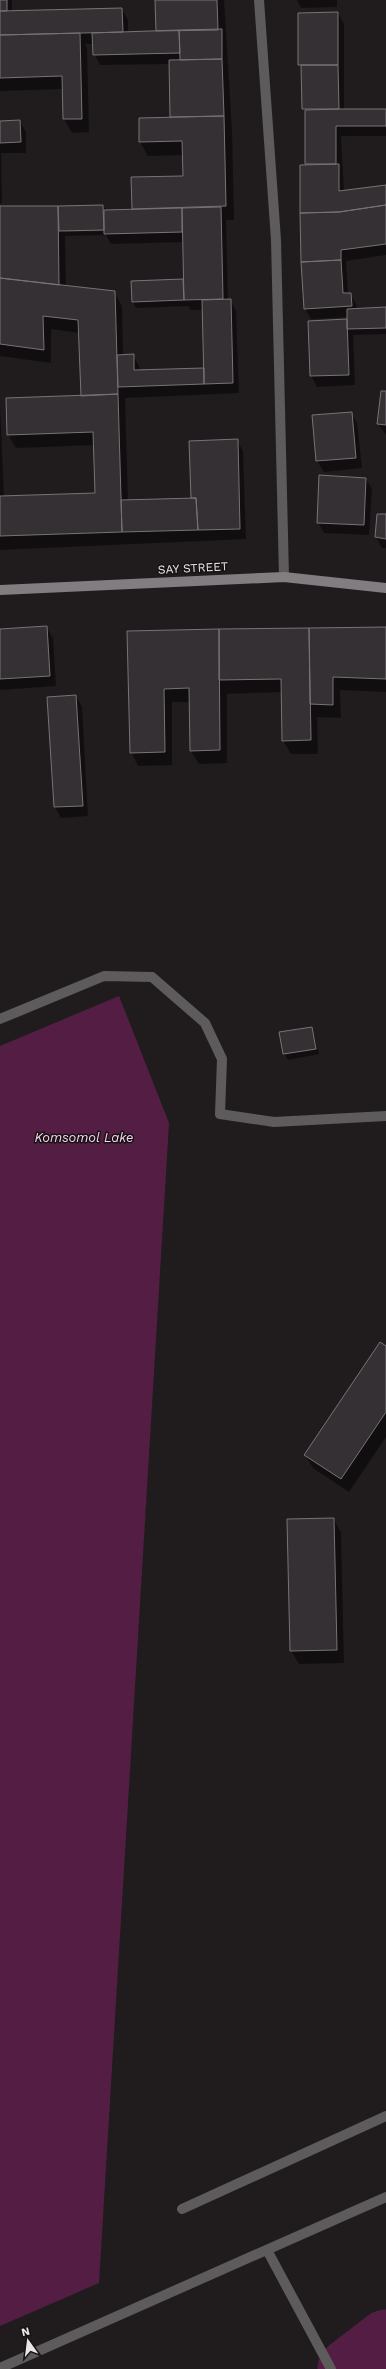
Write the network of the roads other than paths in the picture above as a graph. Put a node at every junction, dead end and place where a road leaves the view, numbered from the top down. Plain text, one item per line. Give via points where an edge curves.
1 (258, 0) edge
2 (284, 577) junction
3 (386, 588) edge
4 (0, 590) edge
5 (0, 1020) edge
6 (386, 1116) edge
7 (386, 2116) edge
8 (386, 2197) edge
9 (182, 2209) dead end
10 (267, 2250) junction
11 (0, 2368) edge
12 (331, 2369) edge

1 - 2 lane via 276,240
2 - 3 main road, SAY STREET
2 - 4 main road, SAY STREET
5 - 6 lane via 104,976 152,977 205,1023 222,1059 220,1114 274,1122
7 - 9 lane
8 - 10 lane
10 - 11 lane
10 - 12 lane

